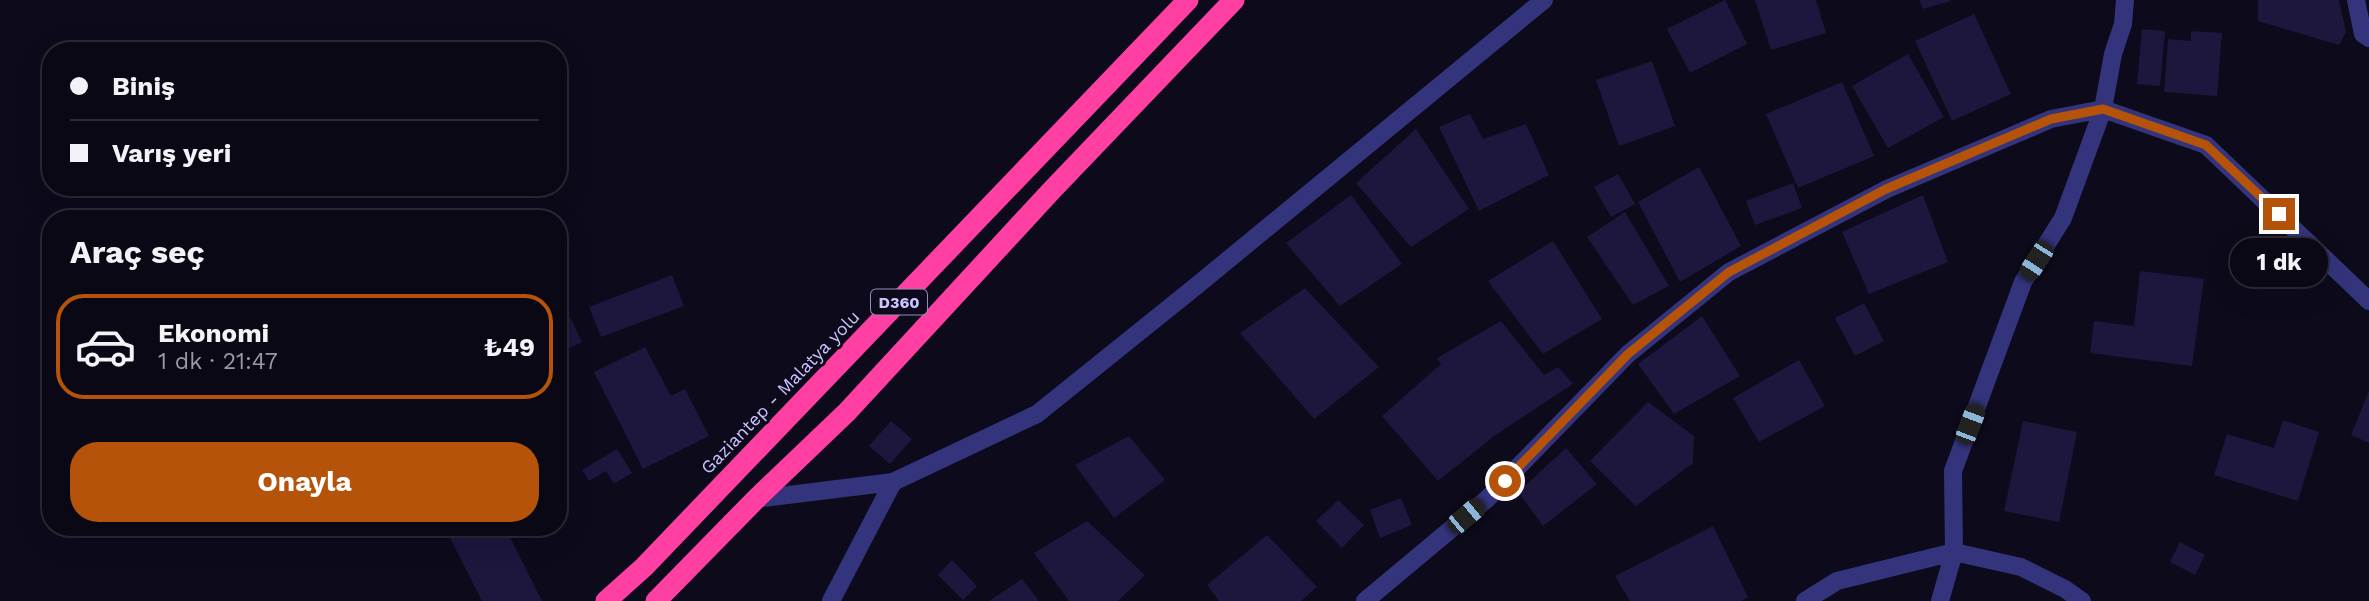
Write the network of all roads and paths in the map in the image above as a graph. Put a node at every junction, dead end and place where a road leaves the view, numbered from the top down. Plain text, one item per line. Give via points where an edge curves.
1 (1188, 0) edge
2 (1234, 0) edge
3 (1544, 0) edge
4 (2125, 0) edge
5 (2356, 0) edge
6 (2369, 38) edge
7 (2103, 109) junction
8 (2369, 301) edge
9 (893, 482) junction
10 (756, 499) junction
11 (1954, 552) junction
12 (606, 601) edge
13 (656, 601) edge
14 (831, 601) edge
15 (1364, 601) edge
16 (1804, 601) edge
17 (1940, 601) edge
18 (2082, 601) edge

1 - 12 highway, Gaziantep - Malatya yolu / D360 via 644,567
2 - 10 highway, D360 via 847,412
3 - 9 street via 1037,414
4 - 7 street
5 - 6 street via 2363,34
7 - 8 street via 2206,145
7 - 11 street via 2063,218 2023,282 1953,471
7 - 15 street via 2051,119 1886,189 1729,272 1628,354 1487,499
9 - 10 street
9 - 14 street
10 - 13 highway, D360
11 - 16 street via 1837,581
11 - 17 street
11 - 18 street via 2021,567

